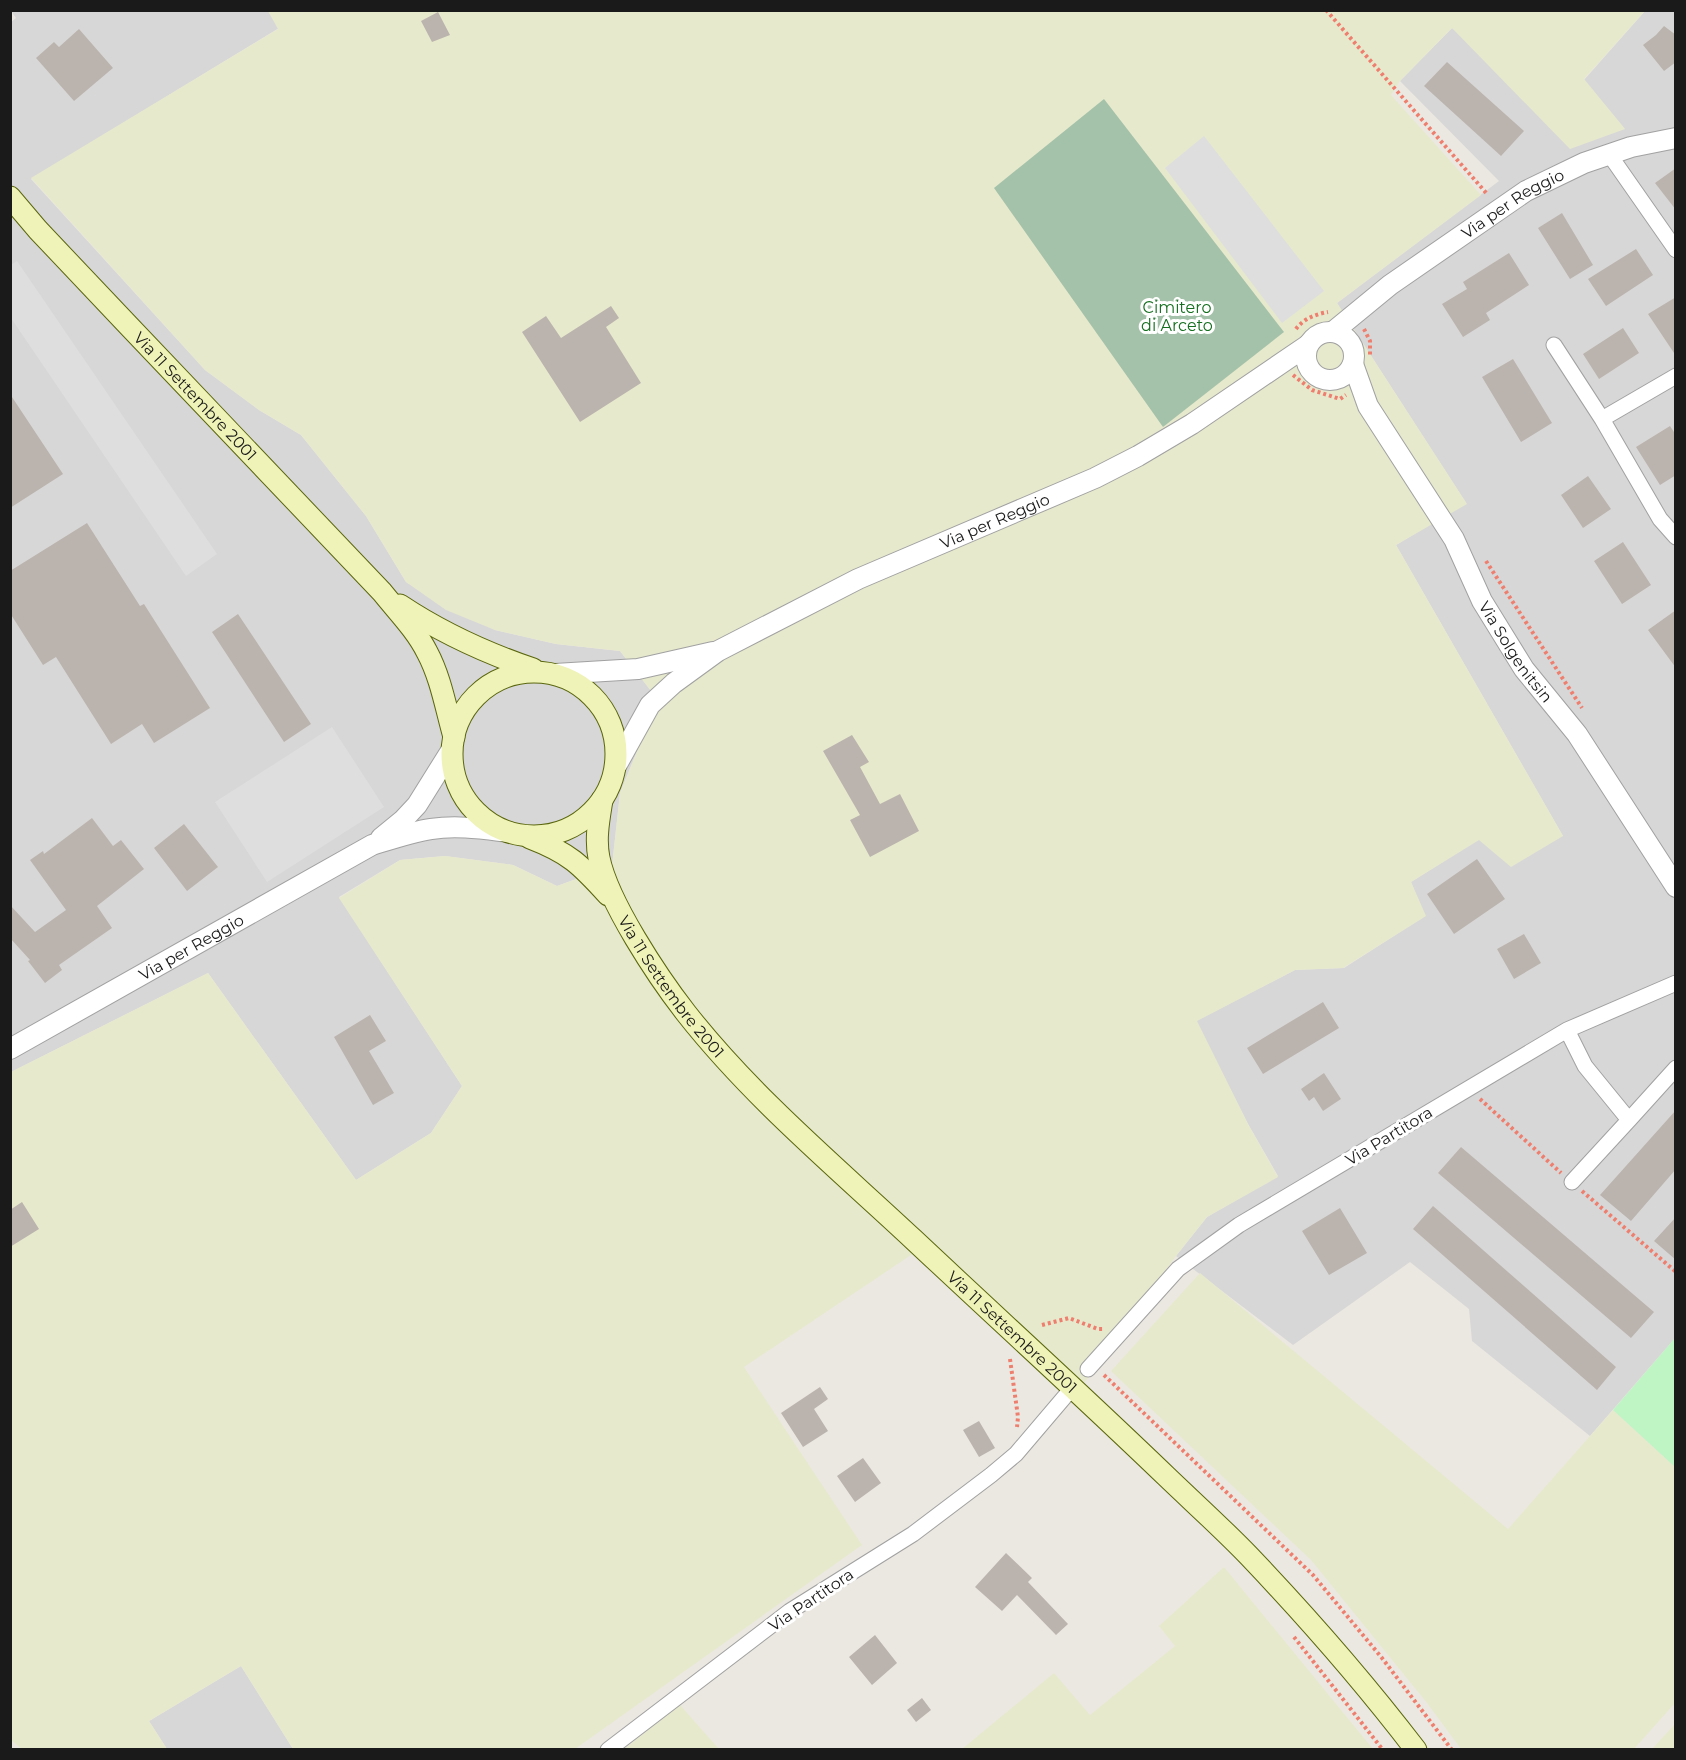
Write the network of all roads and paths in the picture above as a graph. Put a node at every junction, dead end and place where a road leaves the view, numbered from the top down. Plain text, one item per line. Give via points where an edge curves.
1 (1326, 10) edge
2 (1676, 138) edge
3 (1609, 154) junction
4 (10, 197) edge
5 (1500, 209) junction
6 (1676, 250) edge
7 (1355, 320) junction
8 (1334, 331) junction
9 (1352, 344) junction
10 (1308, 345) junction
11 (1554, 345) dead end
12 (1353, 364) junction
13 (1288, 366) junction
14 (1320, 376) junction
15 (1676, 376) edge
16 (1355, 389) junction
17 (1602, 419) junction
18 (1676, 537) edge
19 (1482, 555) dead end
20 (382, 592) junction
21 (718, 651) junction
22 (548, 673) junction
23 (1583, 709) dead end
24 (453, 743) junction
25 (615, 768) junction
26 (602, 800) junction
27 (515, 834) junction
28 (372, 845) junction
29 (1676, 887) edge
30 (619, 907) junction
31 (1676, 983) edge
32 (1566, 1030) junction
33 (10, 1049) edge
34 (1676, 1068) edge
35 (1629, 1120) junction
36 (1572, 1182) dead end
37 (1042, 1325) dead end
38 (1127, 1326) junction
39 (1010, 1359) dead end
40 (1090, 1367) joint
41 (1073, 1387) junction
42 (1016, 1454) junction
43 (1289, 1631) dead end
44 (608, 1749) edge
45 (1383, 1749) edge
46 (1416, 1749) edge
47 (1452, 1749) edge

1 - 5 path
2 - 3 street, Via per Reggio
3 - 5 street, Via per Reggio via 1544,181
3 - 6 street
4 - 20 main road, Via 11 Settembre 2001
5 - 7 street, Via per Reggio via 1367,303
7 - 8 street, Via per Reggio
7 - 9 street
7 - 13 path via 1342,310 1318,314 1300,324 1287,348
7 - 16 path via 1365,330 1371,350 1367,380
8 - 9 street
8 - 10 street, Via per Reggio via 1317,335
9 - 12 street
10 - 13 street, Via per Reggio
10 - 14 street via 1306,359
11 - 17 street
12 - 14 street via 1335,380
12 - 16 street
13 - 14 street
13 - 16 path via 1312,390 1340,399
13 - 21 street, Via per Reggio via 1262,377 1165,441 1104,474 838,588
14 - 16 street, Via Solgenitsin
15 - 17 street
16 - 29 street, Via Solgenitsin via 1454,539 1482,601 1524,669 1578,734
17 - 18 street via 1659,519
19 - 23 path
20 - 22 main road, Via 11 Settembre 2001 via 441,632
20 - 24 main road, Via 11 Settembre 2001 via 428,653
21 - 22 street, Via per Reggio via 638,669
21 - 25 street, Via per Reggio via 650,705
22 - 24 main road via 511,675 484,688 465,710
22 - 25 main road, Via 11 Settembre 2001 via 580,685 607,715 614,734
24 - 27 main road, Via 11 Settembre 2001 via 454,771 473,810
24 - 28 street, Via per Reggio via 417,805
25 - 26 main road, Via 11 Settembre 2001
26 - 27 main road, Via 11 Settembre 2001 via 583,819 560,832
26 - 30 main road, Via 11 Settembre 2001 via 598,848
27 - 28 street, Via per Reggio via 471,827 432,829
27 - 30 main road, Via 11 Settembre 2001 via 550,846 576,862
28 - 33 street, Via per Reggio
30 - 41 main road, Via 11 Settembre 2001 via 654,967 725,1059
31 - 32 street, Via Partitora
32 - 35 street via 1585,1066
32 - 38 street, Via Partitora via 1239,1225 1178,1269
34 - 35 street
35 - 36 street
37 - 38 path via 1069,1318 1098,1329
38 - 40 street, Via Partitora
39 - 42 path via 1018,1417
40 - 47 path via 1158,1424 1313,1575
41 - 42 street, Via Partitora
41 - 46 main road, Via 11 Settembre 2001 via 1247,1554 1336,1651
42 - 44 street, Via Partitora via 913,1534 790,1611
43 - 45 path

